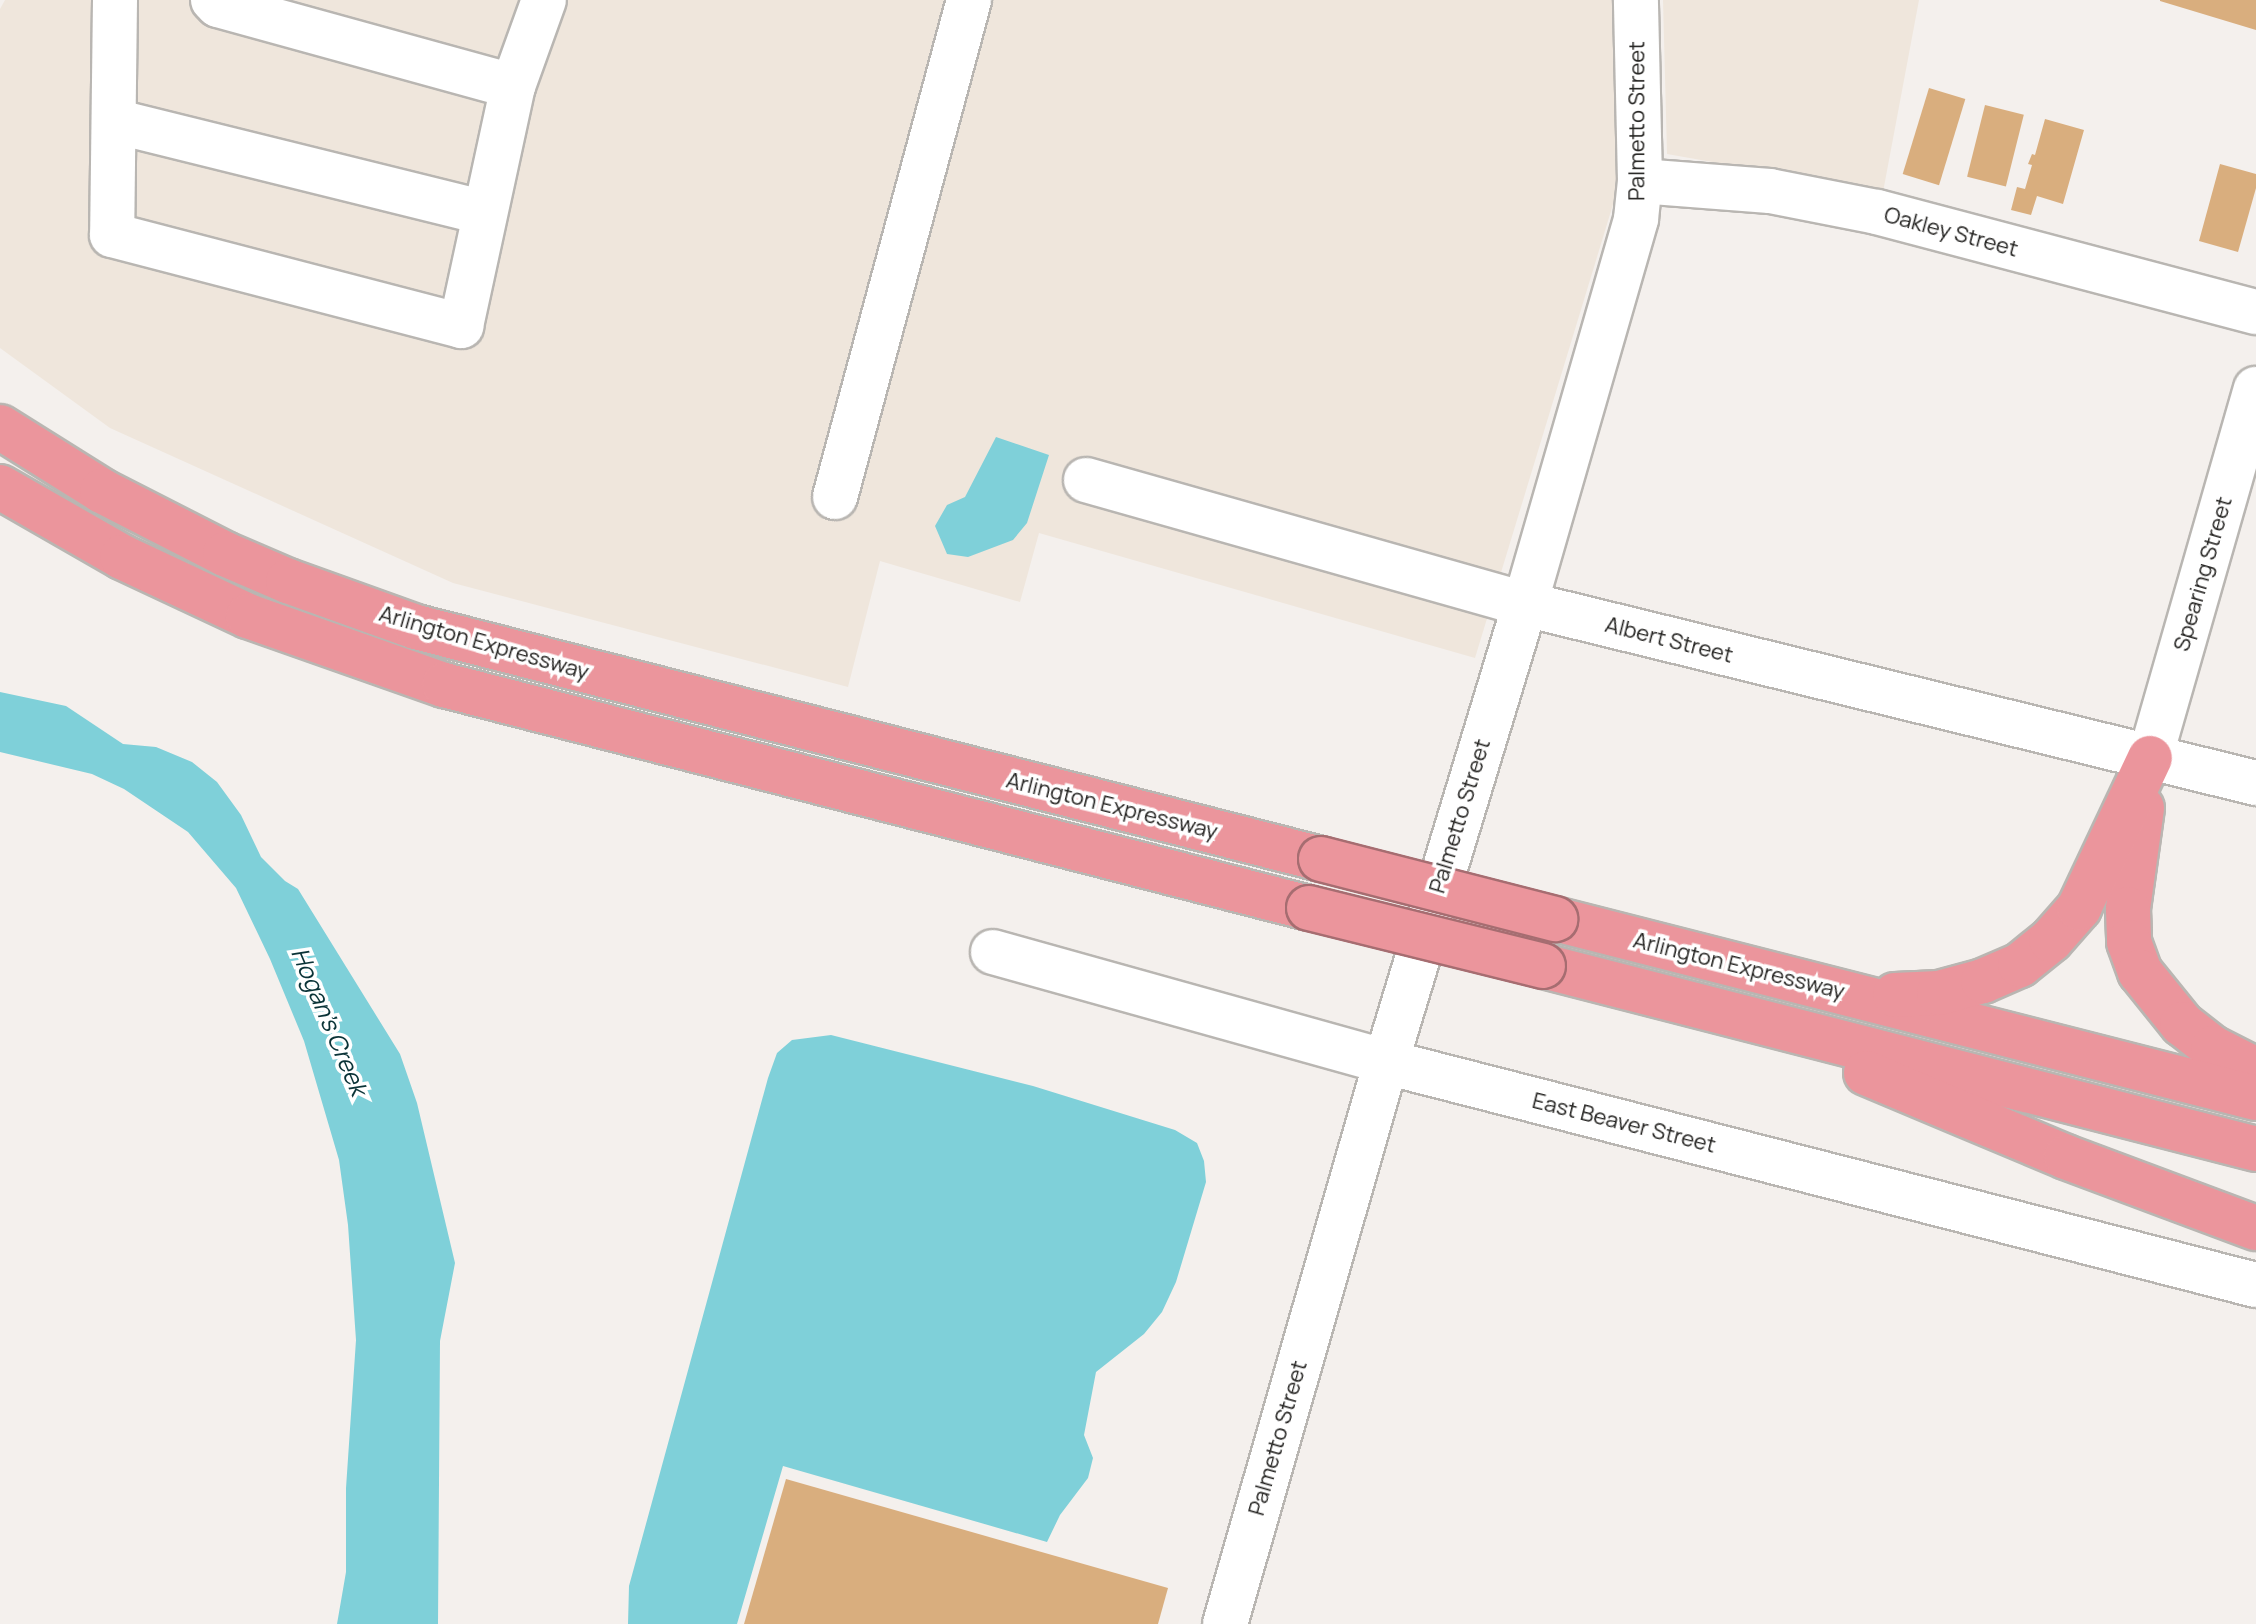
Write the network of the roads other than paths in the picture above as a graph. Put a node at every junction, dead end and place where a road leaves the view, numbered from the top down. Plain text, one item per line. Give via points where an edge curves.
1 (115, 0) edge
2 (213, 0) edge
3 (544, 0) edge
4 (969, 0) edge
5 (1636, 0) edge
6 (513, 86) junction
7 (114, 121) junction
8 (1640, 181) junction
9 (485, 213) junction
10 (2256, 312) edge
11 (2256, 389) edge
12 (0, 427) edge
13 (1086, 480) dead end
14 (11, 494) edge
15 (835, 497) dead end
16 (1525, 604) junction
17 (2150, 758) junction
18 (2256, 783) edge
19 (993, 952) dead end
20 (1836, 991) junction
21 (1692, 1005) junction
22 (1386, 1062) junction
23 (2256, 1070) edge
24 (2256, 1098) edge
25 (2256, 1149) edge
26 (2256, 1228) edge
27 (2256, 1285) edge
28 (1225, 1624) edge

1 - 7 street
2 - 6 street
3 - 6 street
4 - 15 street
5 - 8 street, Palmetto Street
6 - 9 street
7 - 9 street
7 - 9 street via 112,235 461,326
8 - 10 street, Oakley Street via 1770,191 1877,212
8 - 16 street, Palmetto Street via 1636,219
11 - 17 street, Spearing Street
12 - 20 highway, Arlington Expressway, bridge via 48,459 225,554 416,627
13 - 16 street, Albert Street
14 - 21 highway, bridge via 122,557 309,640 485,696
16 - 17 street, Albert Street
16 - 22 street, Palmetto Street
17 - 18 street, Albert Street
17 - 20 highway via 2079,908 2020,965 1939,993
17 - 23 highway via 2128,909 2129,942 2140,972 2182,1024 2213,1048
19 - 22 street, East Beaver Street
20 - 24 highway, Arlington Expressway
21 - 25 highway
21 - 26 highway
22 - 27 street, East Beaver Street
22 - 28 street, Palmetto Street

